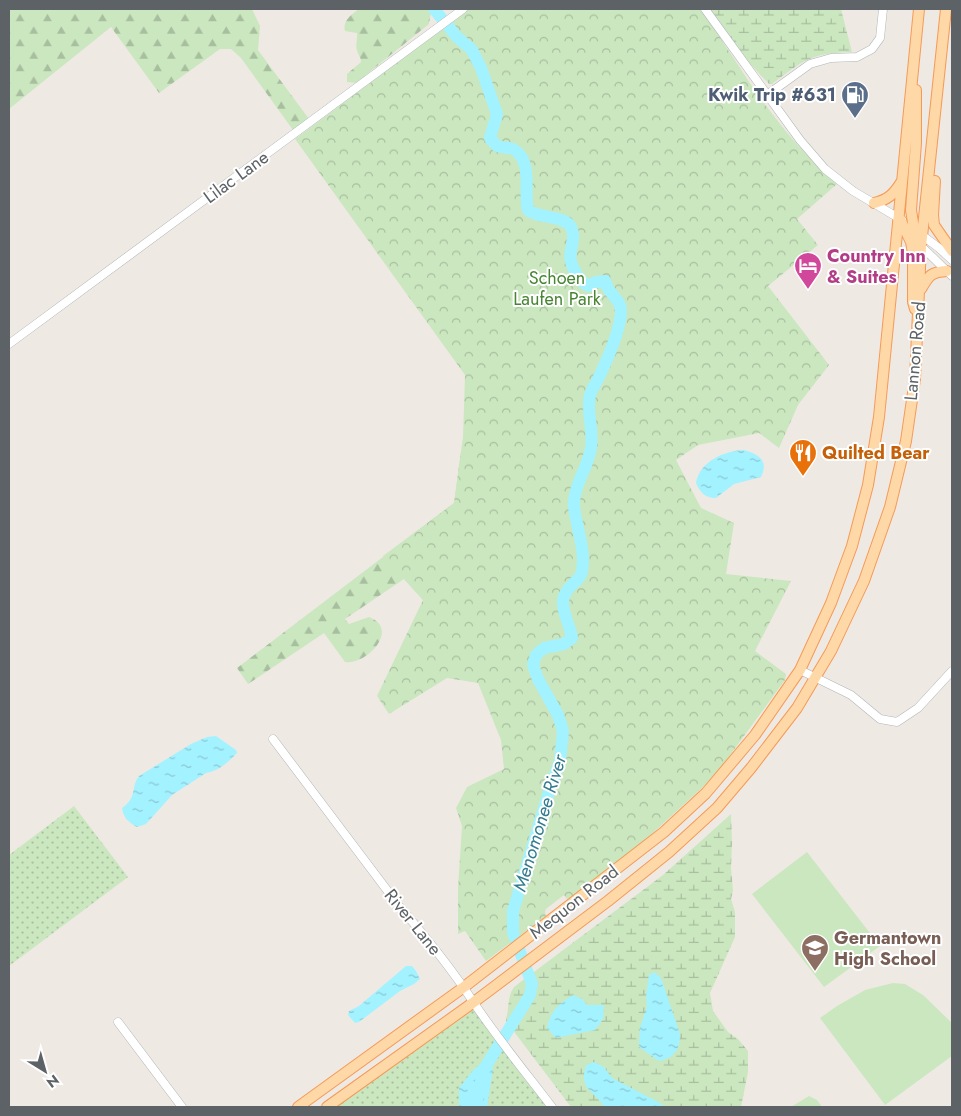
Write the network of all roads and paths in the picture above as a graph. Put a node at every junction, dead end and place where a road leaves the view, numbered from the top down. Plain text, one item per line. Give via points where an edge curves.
1 (463, 9) edge
2 (705, 9) edge
3 (883, 9) edge
4 (919, 9) edge
5 (946, 9) edge
6 (912, 78) junction
7 (767, 95) junction
8 (934, 131) junction
9 (903, 178) junction
10 (874, 203) junction
11 (899, 219) junction
12 (914, 229) junction
13 (923, 235) junction
14 (922, 246) junction
15 (952, 252) edge
16 (952, 260) edge
17 (949, 273) edge
18 (920, 290) junction
19 (918, 320) junction
20 (9, 344) edge
21 (800, 670) junction
22 (952, 671) edge
23 (816, 676) junction
24 (272, 739) dead end
25 (464, 987) junction
26 (474, 1002) junction
27 (118, 1022) dead end
28 (353, 1068) junction
29 (363, 1081) junction
30 (182, 1107) edge
31 (298, 1107) edge
32 (327, 1107) edge
33 (552, 1107) edge

1 - 20 street, Lilac Lane
2 - 7 street
3 - 7 street via 880,38 872,49 857,56 810,64
4 - 6 main road, Lannon Road
5 - 8 main road, Lannon Road
6 - 9 main road, Lannon Road
6 - 12 main road via 917,93 910,210
7 - 10 street via 825,169
8 - 13 main road, Lannon Road
8 - 15 main road via 934,225
9 - 10 main road via 891,197
9 - 11 main road, Lannon Road
10 - 11 street
11 - 12 street
11 - 14 street
11 - 19 main road via 911,242 913,302
11 - 21 main road, Lannon Road via 880,417 868,485 852,546 831,603
12 - 13 street
12 - 14 main road
13 - 14 main road, Lannon Road
13 - 16 street
14 - 17 street
14 - 18 main road, Lannon Road
17 - 18 main road via 932,273
18 - 19 main road, Lannon Road
19 - 23 main road, Lannon Road via 906,441 890,507 864,581
21 - 23 street
21 - 25 main road, Mequon Road via 755,735 706,793 664,832
22 - 23 street via 918,708 897,722 880,720 851,695
23 - 26 main road, Mequon Road via 797,708 717,808 670,852
24 - 25 street, River Lane
25 - 26 street, River Lane
25 - 28 main road, Mequon Road
26 - 29 main road, Mequon Road
26 - 33 street, River Lane
27 - 30 street
28 - 29 main road
28 - 31 main road, Mequon Road
29 - 32 main road, Mequon Road

